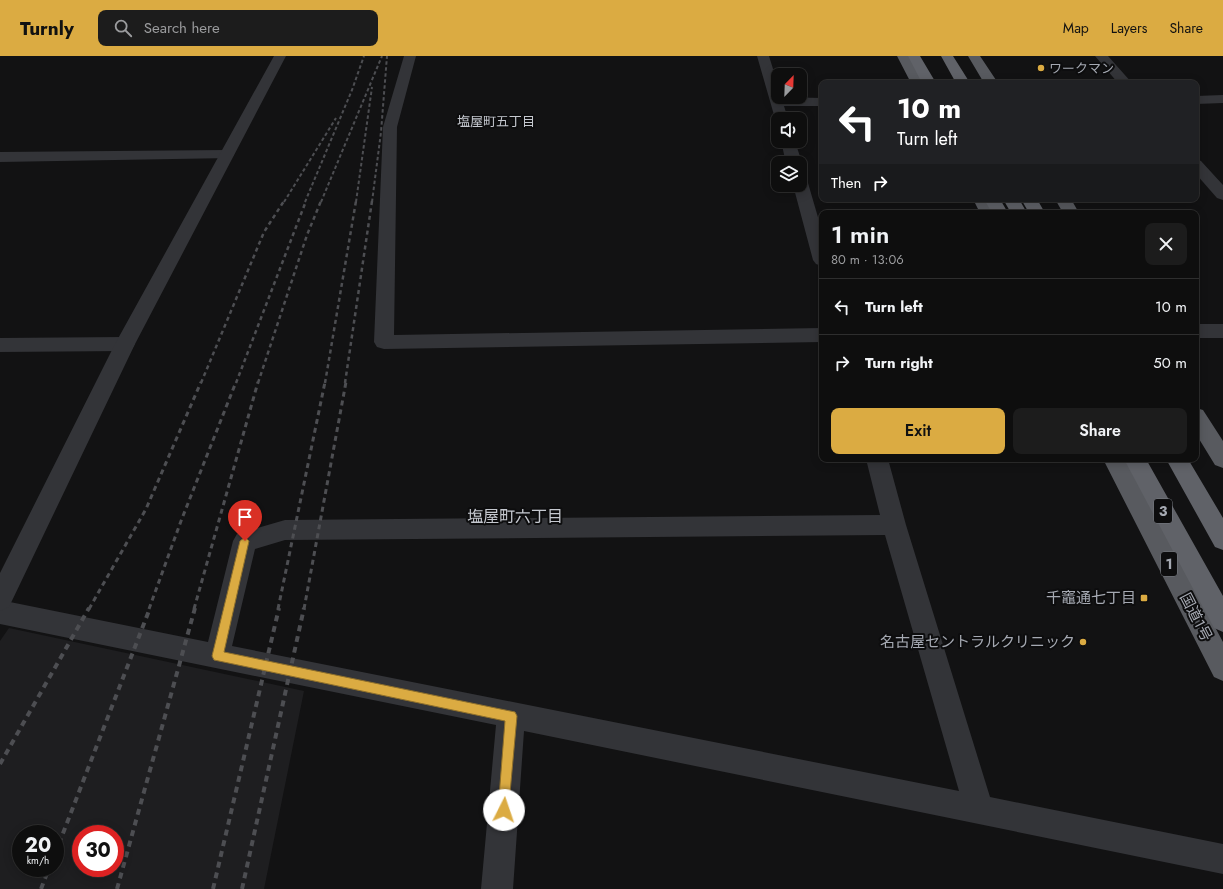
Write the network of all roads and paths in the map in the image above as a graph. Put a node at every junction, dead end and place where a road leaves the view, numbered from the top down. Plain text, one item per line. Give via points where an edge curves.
1 (280, 56) edge
2 (410, 56) edge
3 (763, 56) edge
4 (903, 56) edge
5 (914, 56) edge
6 (974, 56) edge
7 (1101, 56) edge
8 (942, 58) edge
9 (944, 77) dead end
10 (916, 80) edge
11 (927, 80) edge
12 (960, 80) edge
13 (989, 80) edge
14 (1122, 80) edge
15 (771, 82) edge
16 (1223, 99) edge
17 (1199, 100) edge
18 (807, 102) edge
19 (819, 102) edge
20 (226, 155) junction
21 (0, 157) edge
22 (1199, 168) edge
23 (803, 192) edge
24 (1223, 196) edge
25 (819, 250) edge
26 (1199, 331) edge
27 (1223, 331) edge
28 (819, 335) edge
29 (125, 344) junction
30 (0, 345) edge
31 (1199, 421) edge
32 (1223, 459) edge
33 (878, 462) edge
34 (1116, 462) edge
35 (1137, 462) edge
36 (1179, 462) edge
37 (894, 525) junction
38 (1223, 540) edge
39 (0, 599) edge
40 (0, 612) edge
41 (1223, 620) edge
42 (217, 656) junction
43 (1223, 668) edge
44 (511, 716) junction
45 (979, 810) junction
46 (1223, 859) edge
47 (497, 889) edge

1 - 20 street
2 - 28 street via 390,127 384,342
3 - 15 street
4 - 10 highway
5 - 11 highway
6 - 13 highway
7 - 14 street
8 - 9 highway
8 - 12 highway
16 - 17 street
18 - 19 street
20 - 21 street
20 - 29 street
22 - 24 street
23 - 25 street
26 - 27 street
29 - 30 street
29 - 39 street
31 - 32 highway
33 - 37 street
34 - 43 highway, 国道1号 / 1
35 - 41 highway, 3
36 - 38 highway
37 - 42 street via 285,530 245,541
37 - 45 street
40 - 42 street
42 - 44 street
44 - 45 street
44 - 47 street
45 - 46 street

